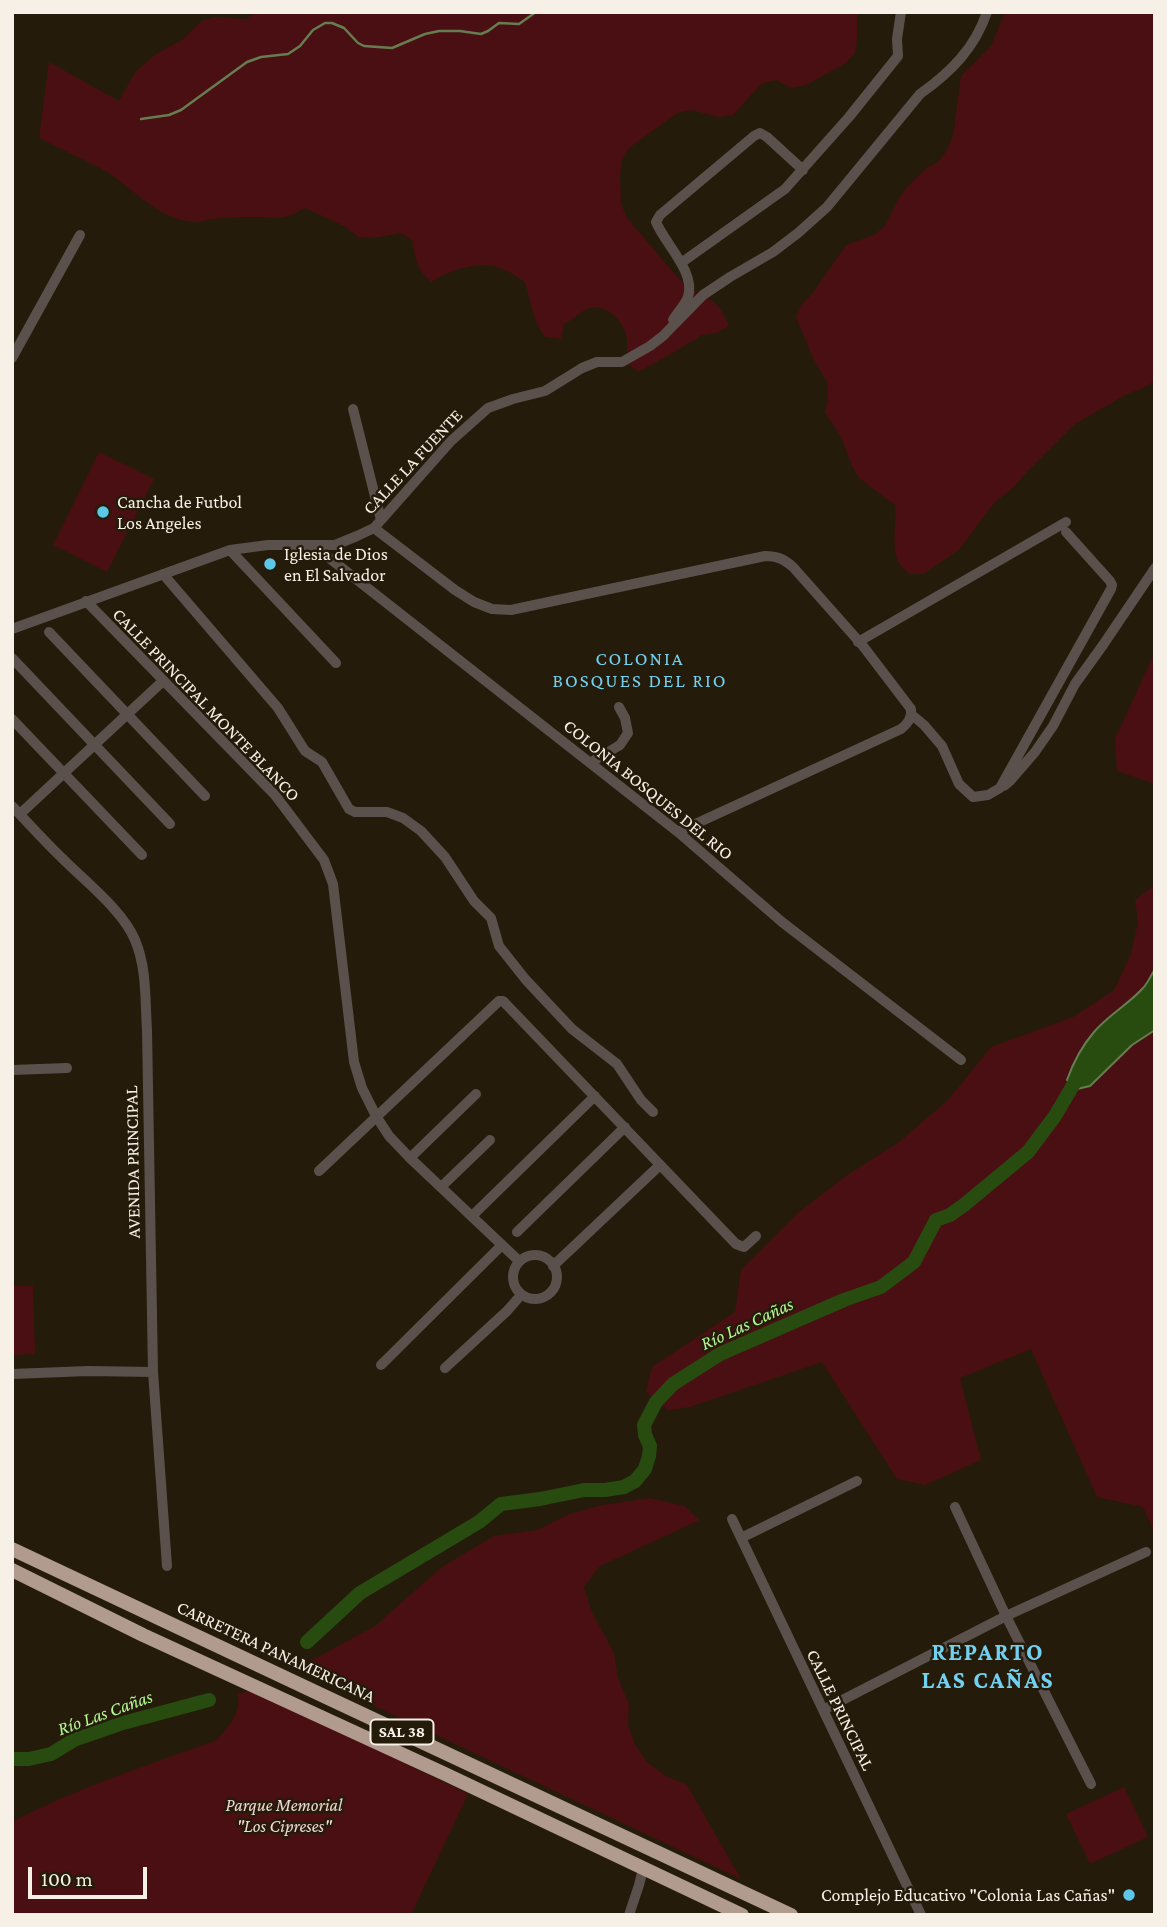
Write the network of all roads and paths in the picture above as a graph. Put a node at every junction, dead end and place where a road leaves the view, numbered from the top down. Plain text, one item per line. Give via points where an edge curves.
1 (901, 12) edge
2 (987, 12) edge
3 (803, 170) junction
4 (80, 235) dead end
5 (681, 263) junction
6 (663, 336) junction
7 (14, 351) edge
8 (353, 409) dead end
9 (377, 524) junction
10 (314, 545) junction
11 (230, 550) junction
12 (1155, 568) edge
13 (163, 574) junction
14 (86, 601) junction
15 (12, 629) edge
16 (49, 632) dead end
17 (858, 642) junction
18 (12, 657) edge
19 (337, 663) dead end
20 (163, 681) junction
21 (619, 707) dead end
22 (128, 714) junction
23 (912, 715) junction
24 (12, 719) edge
25 (95, 744) junction
26 (590, 763) junction
27 (64, 773) junction
28 (1000, 788) junction
29 (205, 796) dead end
30 (16, 810) edge
31 (170, 824) dead end
32 (678, 832) junction
33 (142, 855) dead end
34 (961, 1060) dead end
35 (67, 1068) dead end
36 (12, 1070) edge
37 (476, 1094) dead end
38 (595, 1096) junction
39 (653, 1112) dead end
40 (376, 1116) junction
41 (625, 1127) junction
42 (490, 1140) dead end
43 (410, 1158) junction
44 (660, 1165) junction
45 (319, 1171) dead end
46 (441, 1187) junction
47 (472, 1216) junction
48 (517, 1232) dead end
49 (756, 1237) dead end
50 (501, 1246) junction
51 (519, 1261) junction
52 (553, 1265) junction
53 (521, 1295) junction
54 (381, 1366) dead end
55 (445, 1368) dead end
56 (153, 1372) junction
57 (12, 1374) edge
58 (857, 1481) dead end
59 (955, 1507) dead end
60 (732, 1519) dead end
61 (741, 1538) junction
62 (12, 1549) edge
63 (1146, 1552) dead end
64 (167, 1566) dead end
65 (12, 1570) edge
66 (151, 1616) junction
67 (1006, 1616) junction
68 (141, 1634) junction
69 (192, 1635) junction
70 (186, 1655) junction
71 (823, 1710) junction
72 (1091, 1784) dead end
73 (643, 1868) junction
74 (702, 1873) junction
75 (694, 1893) junction
76 (629, 1915) edge
77 (742, 1915) edge
78 (791, 1915) edge
79 (920, 1915) edge

1 - 3 street via 898,56
2 - 6 street, CALLE LA FUENTE via 972,46 920,94 827,207 773,253 703,295
3 - 5 street via 785,189
3 - 5 street via 767,137 754,136 660,215 656,222
4 - 7 street
5 - 6 street via 687,272 688,297
6 - 9 street, CALLE LA FUENTE via 622,362 597,362 545,391 488,408 450,441
8 - 9 street
9 - 10 street, CALLE LA FUENTE via 335,545
9 - 17 street via 455,590 492,609 511,610 776,556 793,567
10 - 11 street, CALLE LA FUENTE
10 - 26 street, COLONIA BOSQUES DEL RIO
11 - 13 street, CALLE LA FUENTE
11 - 19 street
12 - 28 street via 1075,684 1035,752
13 - 14 street, CALLE LA FUENTE
13 - 39 street via 278,708 305,751 321,762 349,809 387,812 421,831 491,918 499,946 526,980 572,1029 617,1064
14 - 15 street, CALLE LA FUENTE
14 - 20 street, CALLE PRINCIPAL MONTE BLANCO
16 - 22 street
17 - 23 street
17 - 28 street via 1066,527 1110,581 1111,589
18 - 25 street
20 - 22 street
20 - 40 street, CALLE PRINCIPAL MONTE BLANCO via 275,795 324,860 337,907 354,1062
21 - 26 street via 628,733 620,745
22 - 25 street
22 - 29 street
23 - 28 street via 942,746 960,784 972,797
23 - 32 street via 901,729
24 - 27 street
25 - 27 street
25 - 31 street
26 - 32 street, COLONIA BOSQUES DEL RIO
27 - 30 street
27 - 33 street
30 - 56 street, AVENIDA PRINCIPAL via 104,898 128,927 140,957 147,1030
32 - 34 street, COLONIA BOSQUES DEL RIO via 782,922
35 - 36 street
37 - 43 street
38 - 40 street via 503,1000
38 - 41 street
38 - 47 street
40 - 43 street, CALLE PRINCIPAL MONTE BLANCO
40 - 45 street
41 - 44 street
41 - 48 street
42 - 46 street
43 - 46 street, CALLE PRINCIPAL MONTE BLANCO
44 - 49 street via 736,1244 744,1247
44 - 52 street
46 - 47 street, CALLE PRINCIPAL MONTE BLANCO
47 - 50 street, CALLE PRINCIPAL MONTE BLANCO
50 - 51 street, CALLE PRINCIPAL MONTE BLANCO
50 - 54 street
51 - 52 street via 537,1255
51 - 53 street via 513,1282
52 - 53 street via 556,1280 550,1294 536,1299
53 - 55 street
56 - 57 street
56 - 64 street, AVENIDA PRINCIPAL
58 - 61 street
59 - 67 street
60 - 61 street, CALLE PRINCIPAL
61 - 71 street, CALLE PRINCIPAL
62 - 66 highway, CARRETERA PANAMERICANA / SAL 38
63 - 67 street
65 - 68 highway, SAL 38
66 - 68 highway via 151,1625
66 - 69 highway, CARRETERA PANAMERICANA / SAL 38
67 - 71 street
67 - 72 street
68 - 70 highway, SAL 38
69 - 70 highway via 184,1644
69 - 74 highway, CARRETERA PANAMERICANA / SAL 38
70 - 73 highway, SAL 38
71 - 79 street, CALLE PRINCIPAL
73 - 75 highway, SAL 38
73 - 76 street
74 - 75 highway
74 - 78 highway, CARRETERA PANAMERICANA / SAL 38
75 - 77 highway, SAL 38

